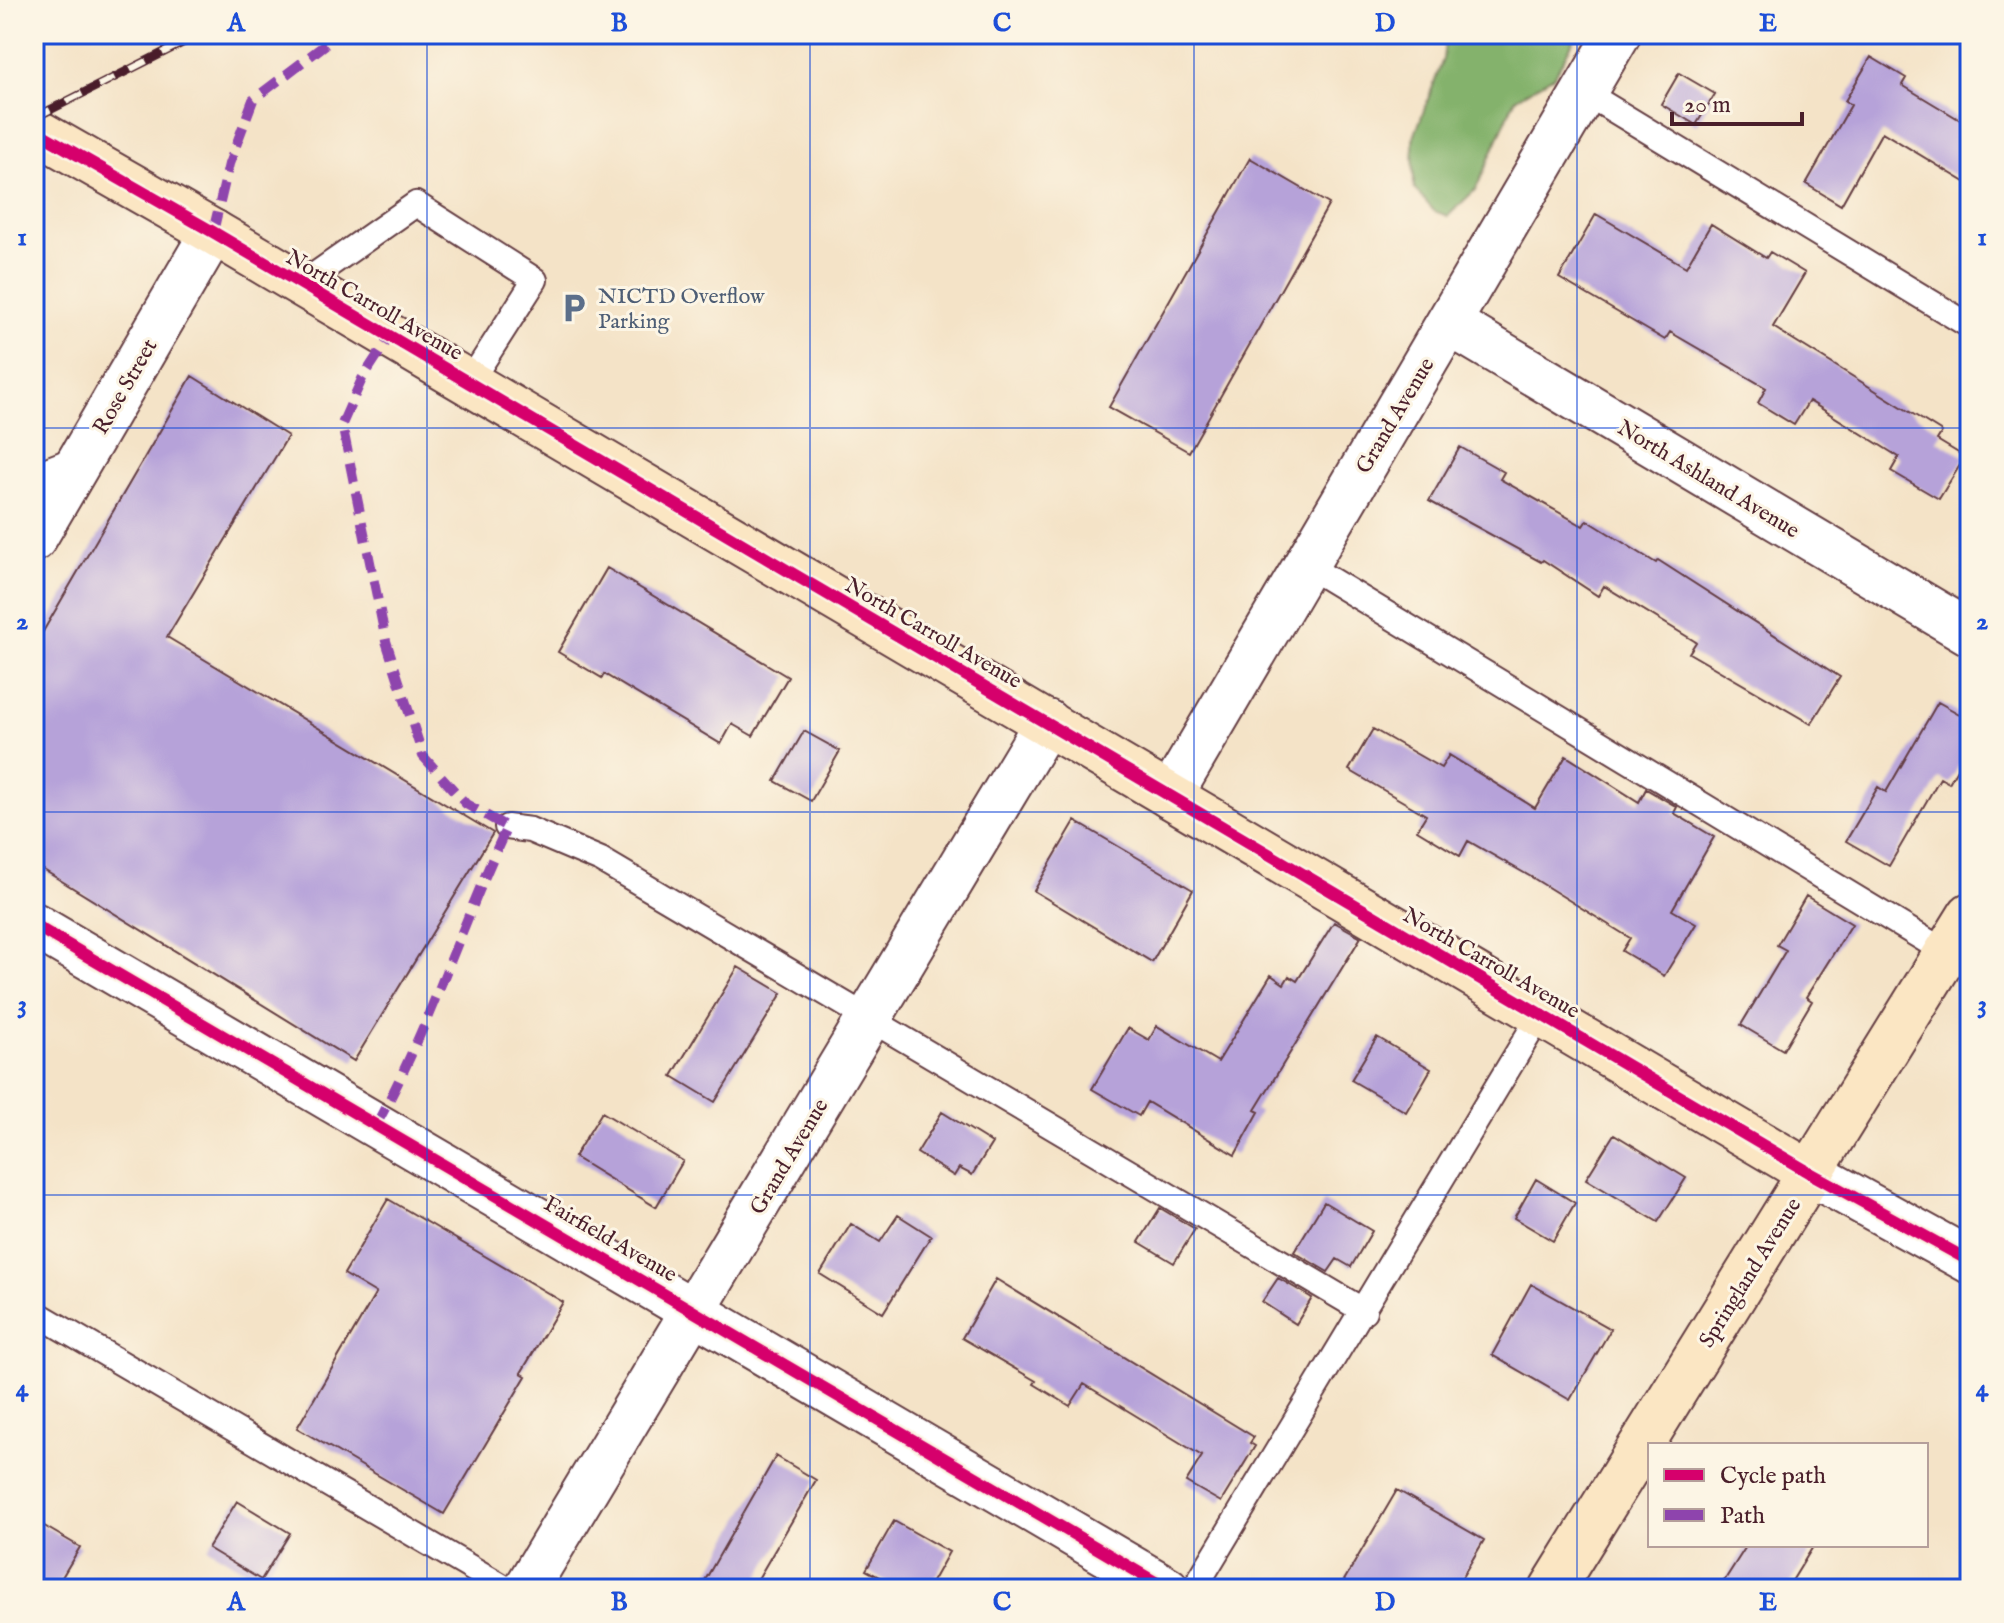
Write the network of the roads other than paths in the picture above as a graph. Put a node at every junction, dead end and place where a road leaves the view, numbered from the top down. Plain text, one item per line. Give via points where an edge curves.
1 (1618, 34) edge
2 (1584, 92) junction
3 (34, 130) edge
4 (213, 232) junction
5 (302, 284) junction
6 (1449, 323) junction
7 (1970, 326) edge
8 (469, 383) junction
9 (83, 456) junction
10 (34, 475) edge
11 (34, 539) edge
12 (1306, 565) junction
13 (1970, 633) edge
14 (1047, 722) junction
15 (1170, 796) junction
16 (507, 827) dead end
17 (1970, 915) edge
18 (34, 925) edge
19 (1947, 953) junction
20 (1541, 1014) junction
21 (871, 1017) junction
22 (1810, 1173) junction
23 (1970, 1261) edge
24 (696, 1310) junction
25 (1364, 1311) junction
26 (34, 1312) edge
27 (507, 1589) edge
28 (526, 1589) edge
29 (1167, 1589) edge
30 (1194, 1589) edge
31 (1552, 1589) edge

1 - 2 street, Grand Avenue
2 - 6 street, Grand Avenue
2 - 7 lane
3 - 4 street, North Carroll Avenue
4 - 5 street, North Carroll Avenue
4 - 9 street, Rose Street
5 - 8 street, North Carroll Avenue
5 - 8 lane via 416,204 535,280
6 - 12 street, Grand Avenue
6 - 13 street, North Ashland Avenue
8 - 14 street, North Carroll Avenue
9 - 10 lane
9 - 11 street, Rose Street
12 - 15 street, Grand Avenue
12 - 19 lane
14 - 15 street, North Carroll Avenue
14 - 21 street, Grand Avenue
15 - 20 street, North Carroll Avenue
16 - 21 lane via 530,830 601,860
17 - 19 street, Springland Avenue
18 - 24 street, Fairfield Avenue
19 - 22 street, Springland Avenue
20 - 22 street, North Carroll Avenue
20 - 25 lane
21 - 24 street, Grand Avenue
21 - 25 lane
22 - 23 street
22 - 31 street, Springland Avenue
24 - 28 street, Grand Avenue
24 - 29 street, Fairfield Avenue
25 - 30 lane
26 - 27 lane

